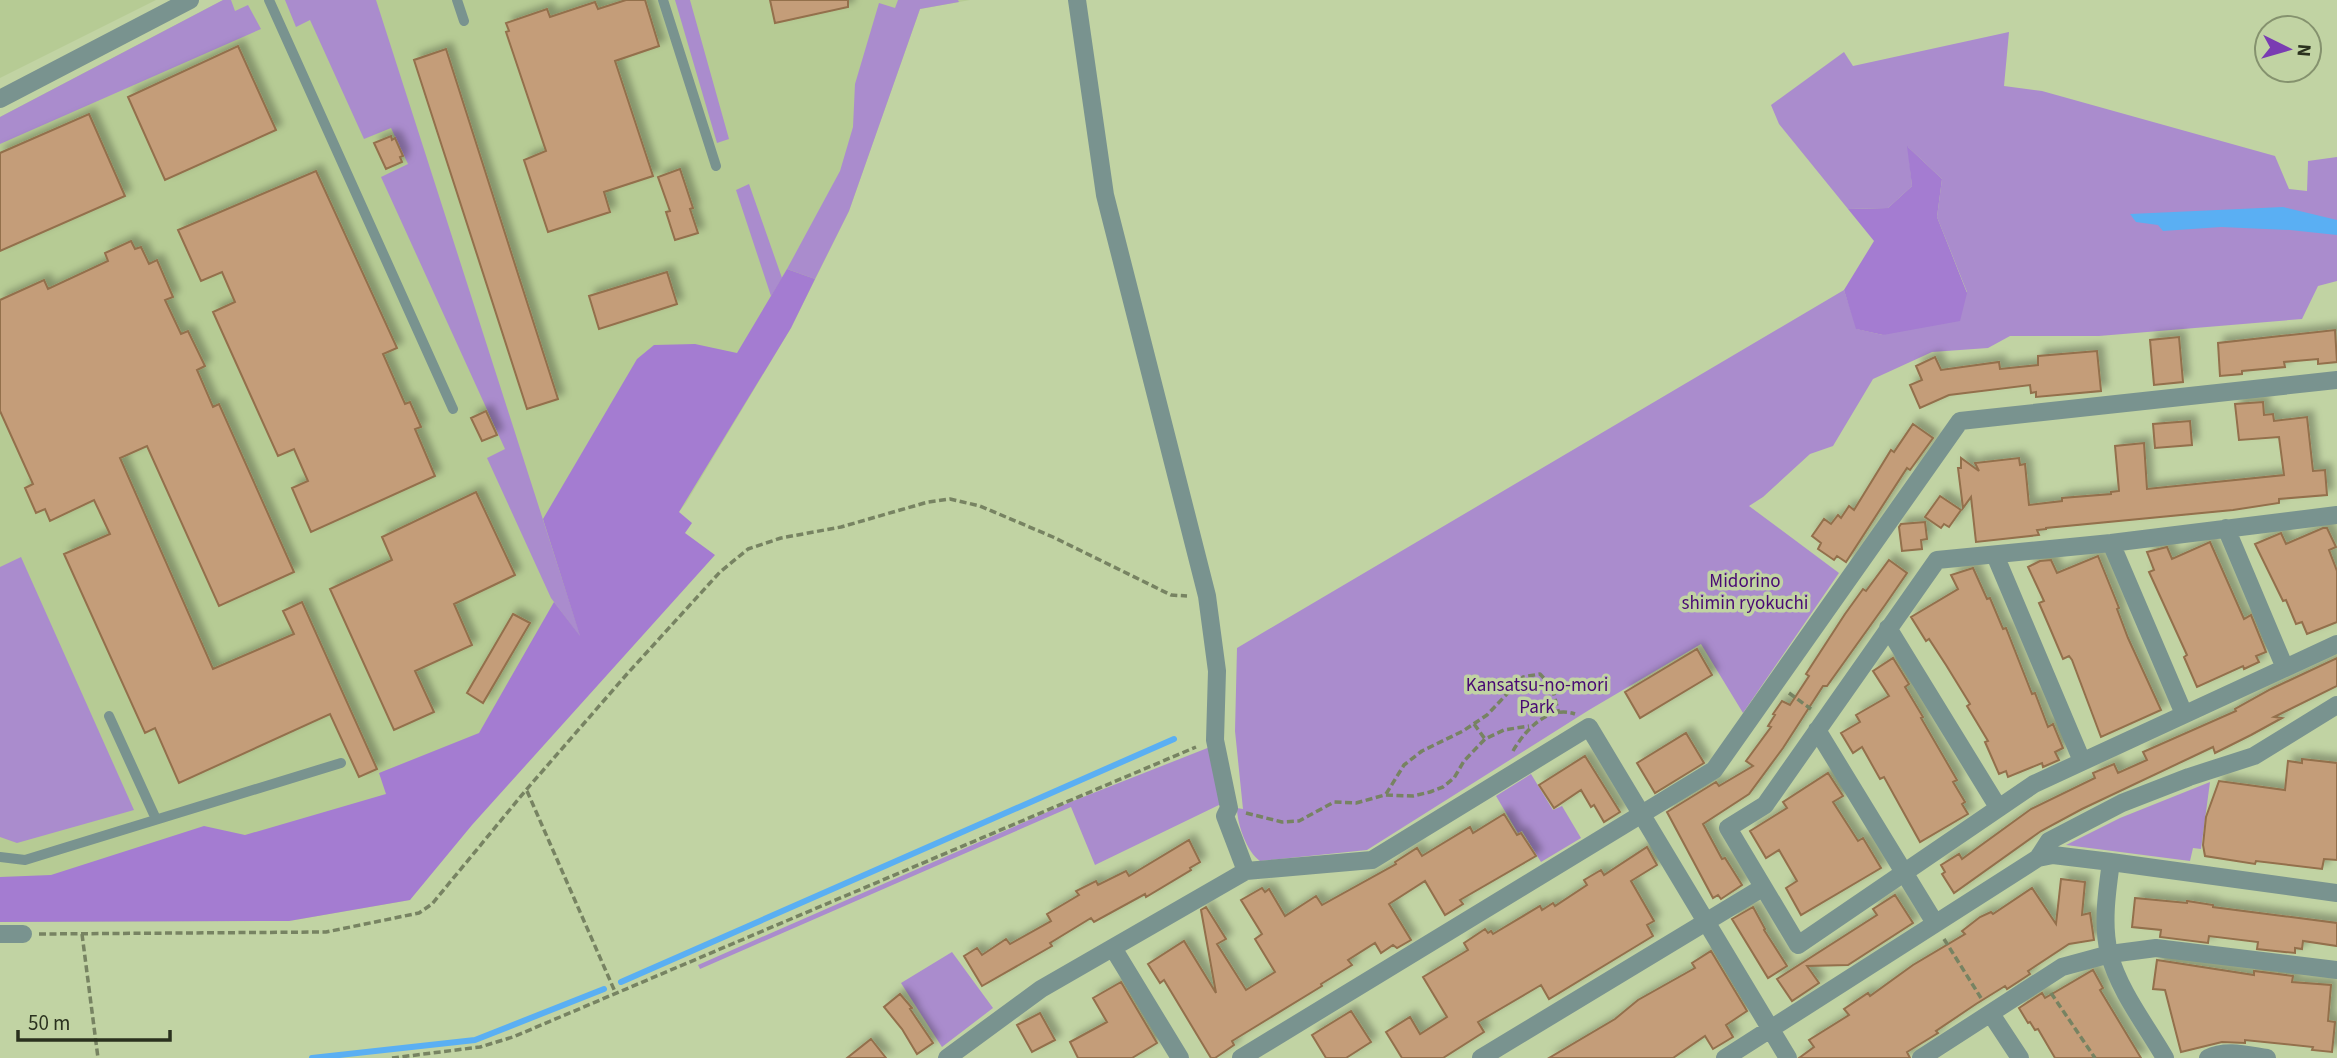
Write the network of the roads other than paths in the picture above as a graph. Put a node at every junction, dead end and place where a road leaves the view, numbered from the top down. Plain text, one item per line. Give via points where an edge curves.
1 (190, 0) edge
2 (269, 0) edge
3 (457, 0) edge
4 (663, 0) edge
5 (1077, 0) edge
6 (464, 21) dead end
7 (0, 99) edge
8 (716, 166) dead end
9 (2337, 380) edge
10 (453, 409) dead end
11 (2337, 515) edge
12 (2226, 528) junction
13 (2112, 543) junction
14 (1995, 555) junction
15 (1888, 628) junction
16 (2337, 644) edge
17 (2285, 668) junction
18 (2337, 705) edge
19 (2184, 714) junction
20 (109, 716) dead end
21 (1820, 724) junction
22 (2082, 761) junction
23 (341, 763) dead end
24 (1998, 807) junction
25 (1641, 814) junction
26 (156, 819) junction
27 (0, 857) edge
28 (2038, 858) junction
29 (2112, 862) junction
30 (1246, 870) junction
31 (1905, 872) junction
32 (1762, 888) junction
33 (2337, 893) edge
34 (1705, 921) junction
35 (1938, 929) junction
36 (0, 934) edge
37 (23, 934) road end
38 (1113, 948) junction
39 (2110, 954) junction
40 (2337, 970) edge
41 (1991, 1014) junction
42 (1771, 1030) junction
43 (947, 1058) edge
44 (1180, 1058) edge
45 (1241, 1058) edge
46 (1482, 1058) edge
47 (1725, 1058) edge
48 (1788, 1058) edge
49 (1921, 1058) edge
50 (2020, 1058) edge
51 (2165, 1058) edge
52 (2208, 1058) edge
53 (2267, 1058) edge

1 - 7 street
2 - 10 lane
3 - 6 lane
4 - 8 lane
5 - 30 street via 1105,195 1207,596 1217,671 1214,740 1229,807 1225,816
9 - 25 street via 1960,421 1714,770
11 - 12 street
12 - 13 street
12 - 17 street
13 - 14 street
13 - 19 street
14 - 15 street via 1937,560
14 - 22 street
15 - 21 street
15 - 24 street
16 - 17 street
17 - 19 street
18 - 28 street via 2254,756 2122,803 2049,841
19 - 22 street
20 - 26 lane
21 - 31 street
21 - 32 street via 1765,805 1728,828
22 - 24 street
23 - 26 lane
24 - 31 street
25 - 30 street via 1589,727 1372,860
25 - 34 street
25 - 45 street
26 - 27 lane via 25,860
28 - 29 street via 2053,855
28 - 35 street
29 - 33 street
29 - 39 street via 2106,904
30 - 38 street
31 - 32 street via 1798,945
31 - 35 street
32 - 34 street
34 - 42 street
34 - 46 street
35 - 42 street
36 - 37 street
38 - 43 street via 1041,989
38 - 44 street
39 - 40 street via 2156,948
39 - 41 street via 2062,967
39 - 51 street
41 - 49 street
41 - 50 street
42 - 47 street
42 - 48 street
52 - 53 street via 2234,1053

